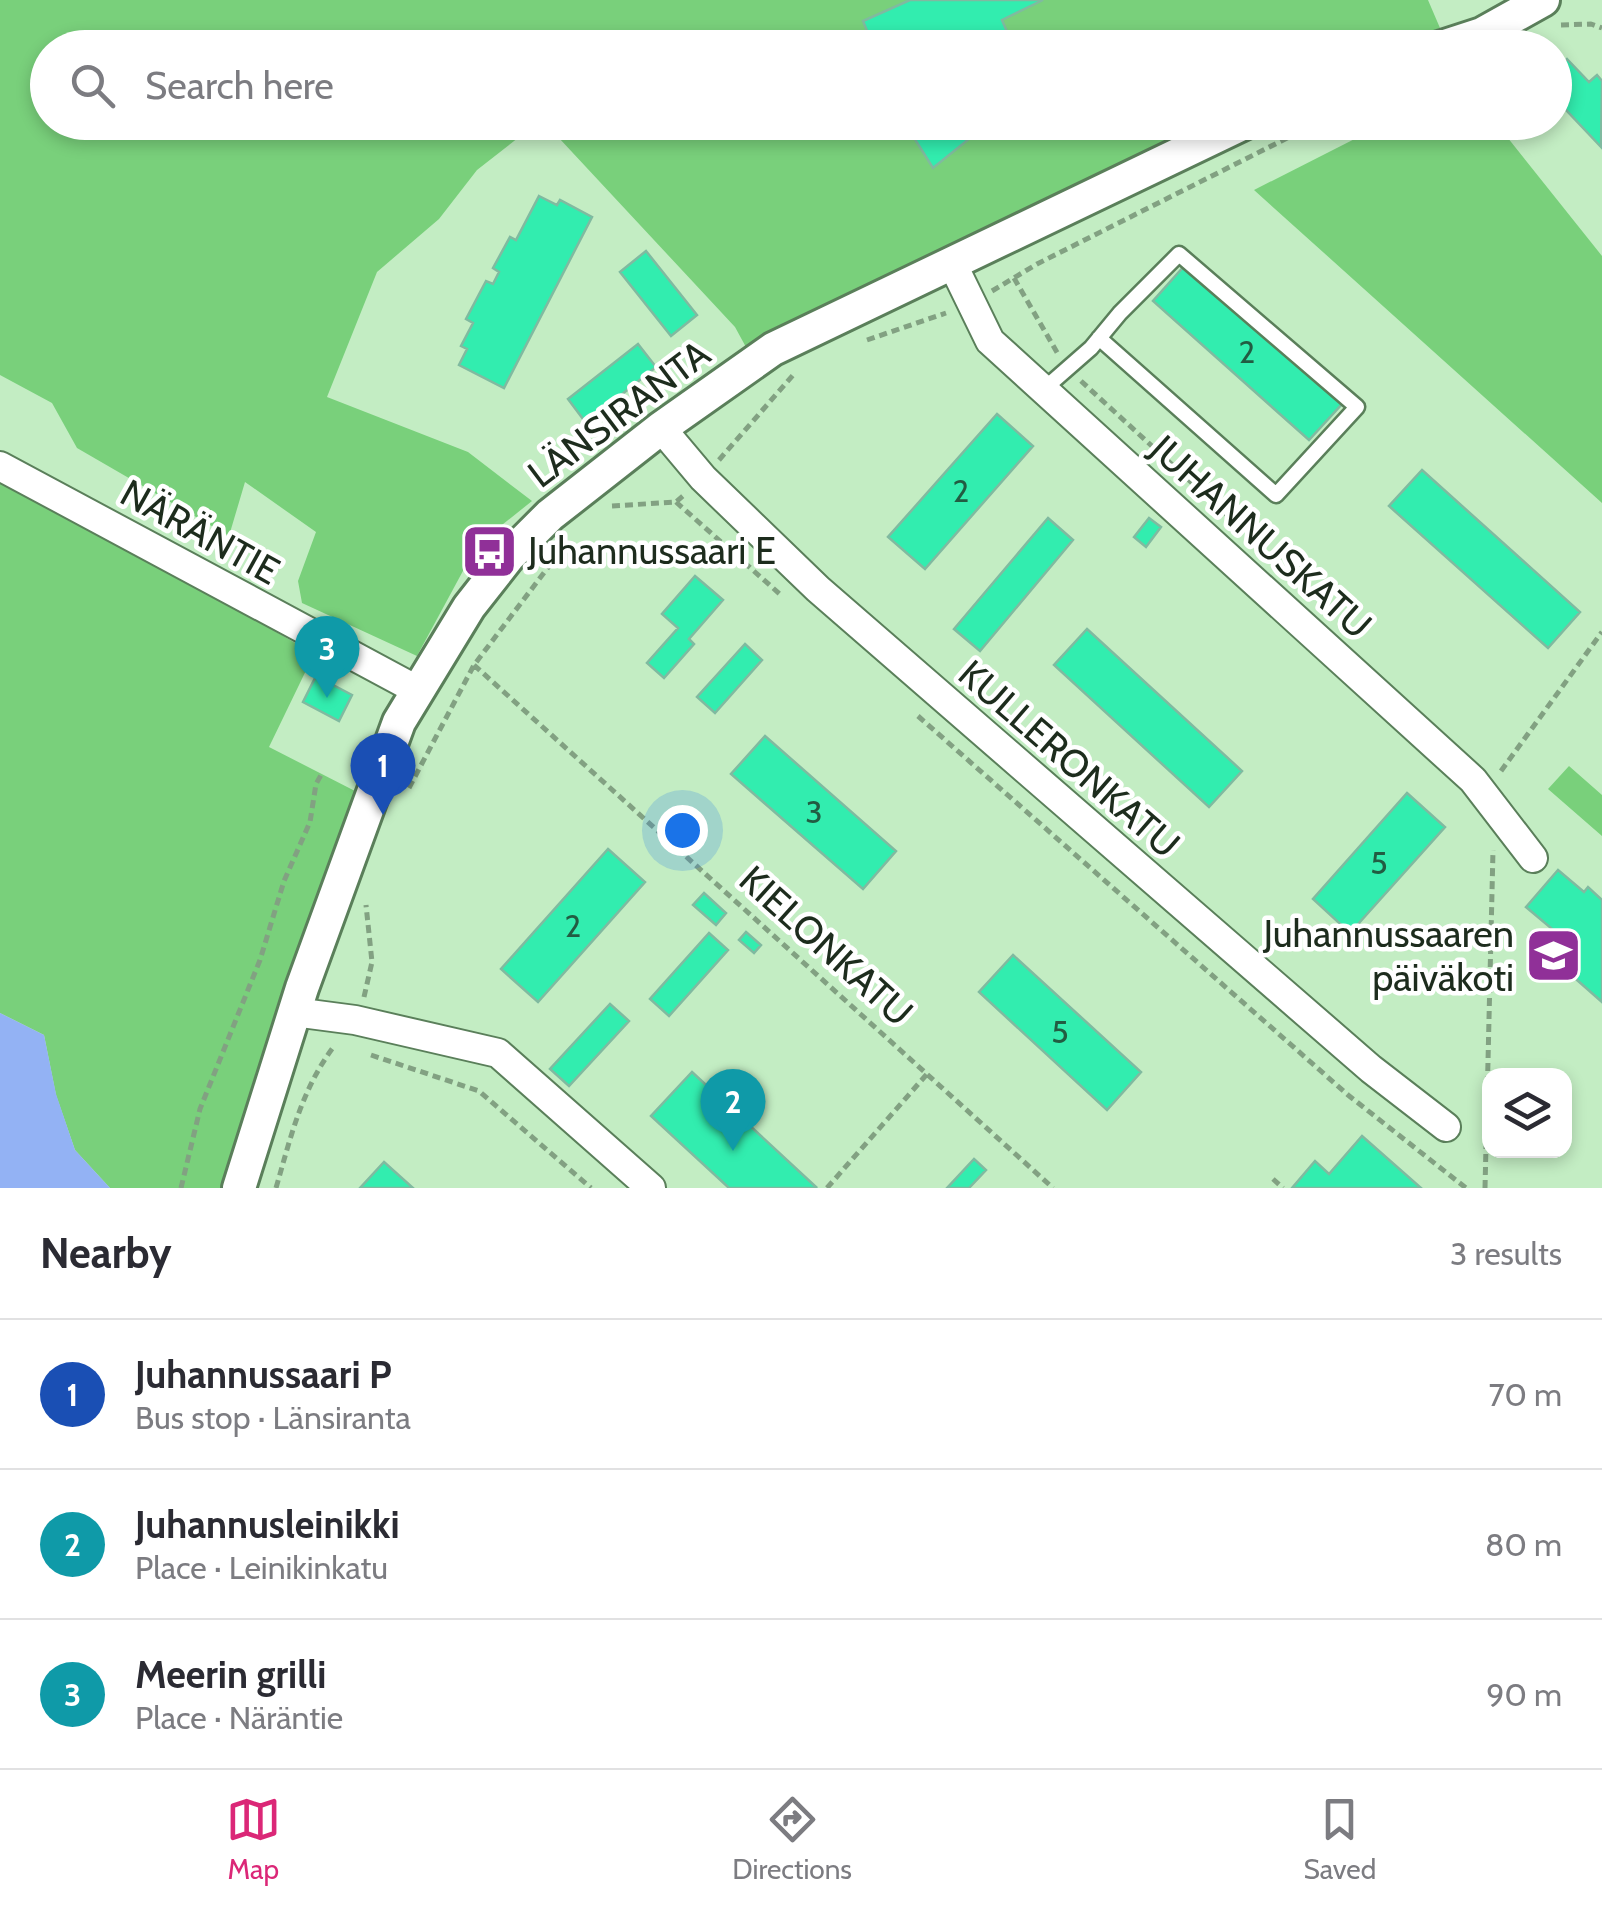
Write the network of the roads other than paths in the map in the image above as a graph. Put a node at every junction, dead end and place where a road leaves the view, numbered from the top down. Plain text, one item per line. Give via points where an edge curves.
1 (1545, 16) edge
2 (1496, 30) edge
3 (1208, 140) edge
4 (952, 263) junction
5 (1099, 338) junction
6 (1043, 390) junction
7 (661, 428) junction
8 (0, 466) edge
9 (417, 690) junction
10 (1533, 858) dead end
11 (294, 1012) junction
12 (1446, 1127) dead end
13 (239, 1188) edge
14 (651, 1188) edge

1 - 2 street
3 - 4 street, LÄNSIRANTA
4 - 6 street, JUHANNUSKATU via 990,341
4 - 7 street, LÄNSIRANTA via 773,349
5 - 5 lane via 1276,495 1357,407 1179,254
5 - 6 lane
6 - 10 street, JUHANNUSKATU via 1473,780
7 - 9 street, LÄNSIRANTA via 509,556
7 - 12 street, KULLERONKATU via 818,589 1370,1069
8 - 9 street, NÄRÄNTIE
9 - 11 street, LÄNSIRANTA via 370,798
11 - 13 street, LÄNSIRANTA
11 - 14 street via 498,1053

